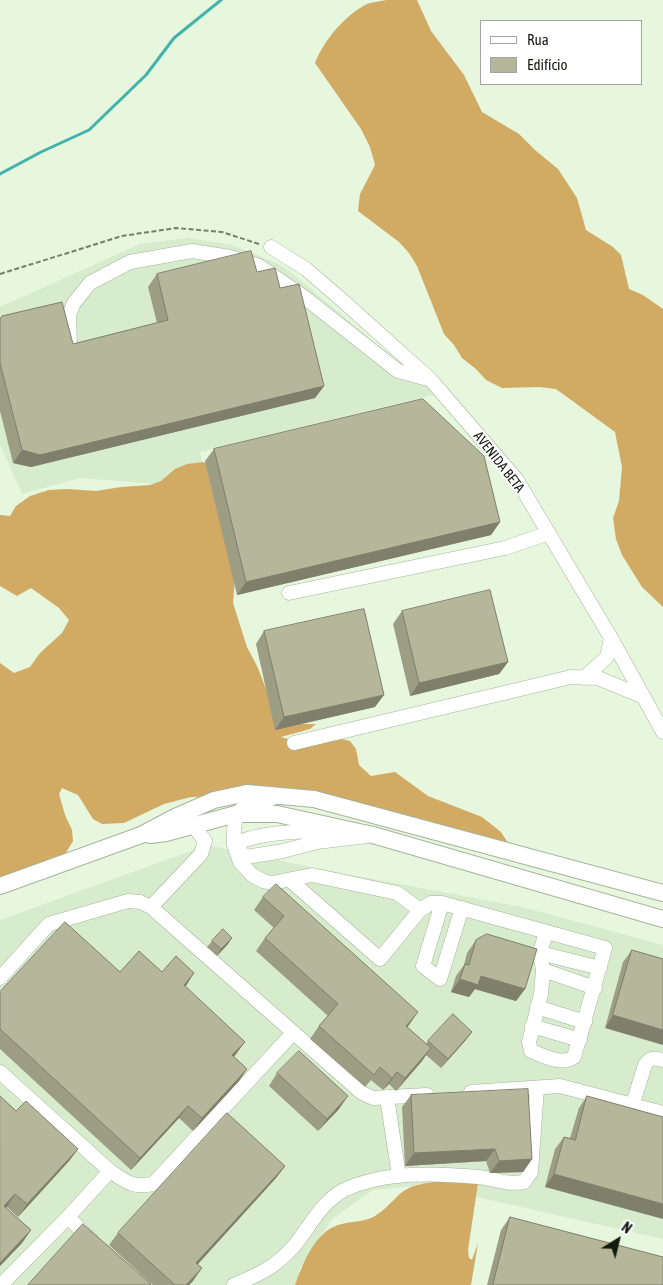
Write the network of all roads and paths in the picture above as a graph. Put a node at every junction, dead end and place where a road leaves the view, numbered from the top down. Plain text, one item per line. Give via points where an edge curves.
1 (271, 248) joint
2 (0, 274) edge
3 (304, 296) junction
4 (306, 315) edge
5 (70, 348) edge
6 (431, 380) junction
7 (548, 534) junction
8 (289, 593) dead end
9 (611, 638) junction
10 (584, 678) junction
11 (644, 697) junction
12 (663, 732) edge
13 (294, 743) dead end
14 (290, 797) junction
15 (236, 814) junction
16 (193, 825) junction
17 (344, 828) junction
18 (141, 835) junction
19 (373, 835) junction
20 (234, 844) junction
21 (291, 881) junction
22 (0, 886) edge
23 (663, 894) edge
24 (442, 903) junction
25 (151, 907) junction
26 (462, 908) junction
27 (420, 910) junction
28 (663, 919) edge
29 (436, 922) junction
30 (456, 928) junction
31 (546, 932) junction
32 (540, 953) junction
33 (600, 968) junction
34 (543, 970) junction
35 (0, 978) edge
36 (595, 988) junction
37 (537, 1007) junction
38 (585, 1022) junction
39 (532, 1026) junction
40 (293, 1033) junction
41 (580, 1040) junction
42 (663, 1060) edge
43 (0, 1072) edge
44 (538, 1088) junction
45 (461, 1093) edge
46 (442, 1094) edge
47 (388, 1098) junction
48 (632, 1106) junction
49 (663, 1113) edge
50 (110, 1171) junction
51 (399, 1176) junction
52 (68, 1217) junction
53 (103, 1251) edge
54 (1, 1285) edge
55 (234, 1285) edge

1 - 2 path via 222,232 176,228 122,236
1 - 6 street, AVENIDA BETA via 306,269
3 - 4 street
3 - 5 street via 258,266 230,257 192,251 130,262 90,283 74,302 69,315
3 - 6 street via 398,371
6 - 7 street, AVENIDA BETA via 517,480
7 - 8 street via 505,548
7 - 9 street, AVENIDA BETA
9 - 10 street via 607,657
9 - 11 street, AVENIDA BETA
10 - 11 street via 598,678
10 - 13 street via 571,678
11 - 12 street, AVENIDA BETA
14 - 15 street via 258,800
14 - 18 main road via 247,794 214,800
14 - 23 main road via 341,805
15 - 16 main road
15 - 17 main road via 277,814
15 - 20 street via 232,828
16 - 18 main road via 166,833
16 - 25 street via 205,841 201,854
17 - 19 main road
17 - 20 street via 269,835
18 - 22 main road
19 - 20 street via 317,842 246,857
19 - 28 main road
20 - 21 street via 240,862 252,875 272,884
21 - 27 street via 312,875 397,893
21 - 27 street via 380,959
24 - 26 street
24 - 27 street via 431,903
24 - 29 street
25 - 35 street via 128,901 49,924
25 - 40 street
26 - 30 street
26 - 31 street
29 - 30 street
29 - 30 street via 423,966 440,979
31 - 32 street
31 - 33 street via 605,948
32 - 33 street
32 - 34 street
33 - 36 street
34 - 36 street
34 - 37 street
36 - 38 street
37 - 38 street
37 - 39 street
38 - 41 street
39 - 41 street
39 - 41 street via 528,1042 531,1051 552,1058 569,1061 574,1057
40 - 47 street via 362,1093 373,1098
40 - 50 street via 153,1184 139,1187
42 - 48 street via 648,1060
43 - 50 street
44 - 45 street
44 - 48 street via 560,1086
44 - 51 street via 531,1172 524,1182 512,1184 446,1174
46 - 47 street
47 - 51 street
48 - 49 street
50 - 52 street
51 - 55 street via 343,1191 324,1205 279,1262
52 - 53 street
52 - 54 street

